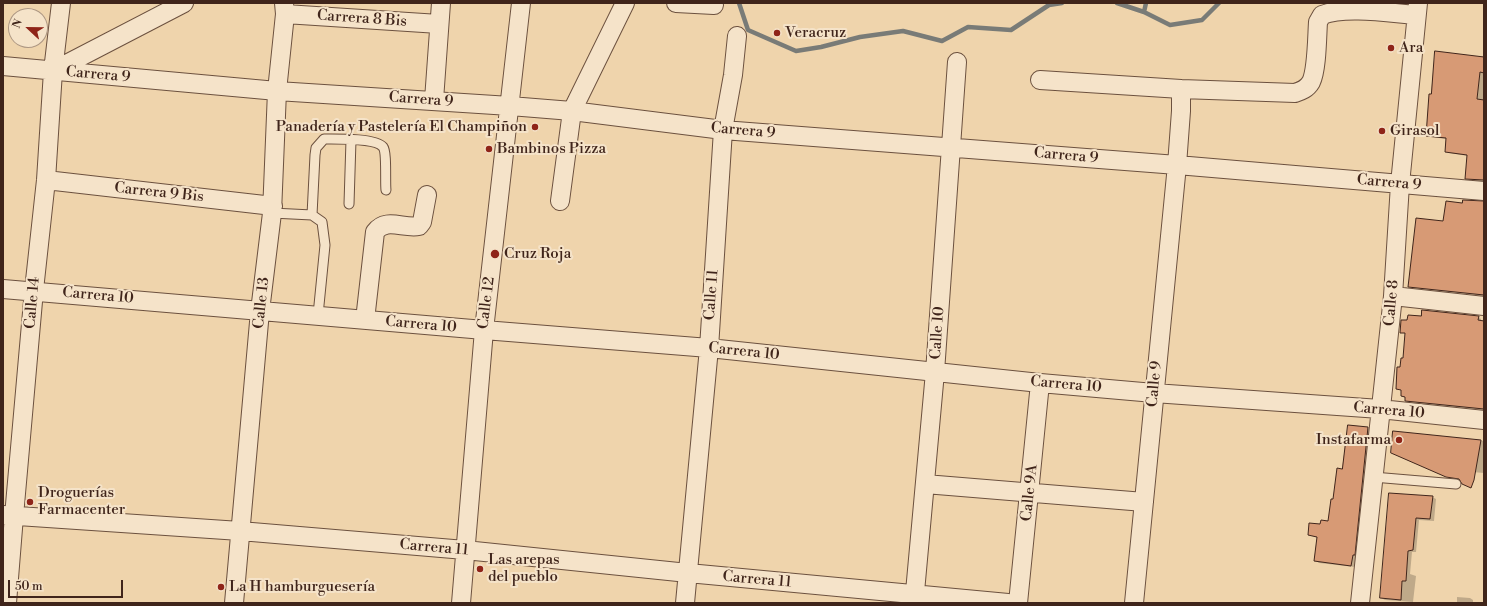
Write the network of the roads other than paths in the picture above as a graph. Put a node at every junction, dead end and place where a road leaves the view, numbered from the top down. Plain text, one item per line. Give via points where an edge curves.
1 (61, 3) edge
2 (184, 3) edge
3 (441, 3) edge
4 (521, 3) edge
5 (625, 3) edge
6 (676, 3) edge
7 (714, 5) dead end
8 (285, 8) edge
9 (1417, 9) edge
10 (439, 24) junction
11 (737, 36) dead end
12 (957, 62) dead end
13 (3, 66) edge
14 (53, 71) junction
15 (1040, 80) dead end
16 (1182, 89) junction
17 (277, 91) junction
18 (434, 100) junction
19 (510, 106) junction
20 (572, 112) junction
21 (723, 130) junction
22 (351, 140) junction
23 (951, 147) junction
24 (1177, 165) junction
25 (46, 180) junction
26 (1400, 184) junction
27 (386, 190) dead end
28 (1484, 191) edge
29 (427, 195) dead end
30 (560, 201) dead end
31 (349, 204) dead end
32 (272, 210) junction
33 (312, 215) junction
34 (3, 289) edge
35 (34, 290) junction
36 (1393, 296) junction
37 (1484, 306) edge
38 (260, 311) junction
39 (318, 315) junction
40 (365, 320) junction
41 (484, 330) junction
42 (709, 348) junction
43 (935, 372) junction
44 (1040, 383) junction
45 (1154, 394) junction
46 (1380, 410) junction
47 (1484, 420) edge
48 (1373, 477) junction
49 (925, 484) junction
50 (1456, 484) dead end
51 (1030, 492) junction
52 (1144, 502) junction
53 (8, 515) edge
54 (240, 531) junction
55 (465, 550) junction
56 (688, 573) junction
57 (914, 599) edge
58 (8, 603) edge
59 (234, 603) edge
60 (461, 603) edge
61 (685, 603) edge
62 (1008, 603) edge
63 (1018, 603) edge
64 (1134, 603) edge
65 (1360, 603) edge

1 - 14 street, Calle 14
2 - 14 street
3 - 10 street
4 - 19 street, Calle 12
5 - 20 street
6 - 7 street
8 - 10 street, Carrera 8 Bis
8 - 17 street, Calle 13
9 - 16 street via 1344,11 1322,15 1318,22 1314,74 1310,83 1295,93
9 - 26 street, Calle 8
10 - 18 street
11 - 21 street, Calle 11
12 - 23 street, Calle 10
13 - 14 street, Carrera 9
14 - 17 street, Carrera 9
14 - 25 street, Calle 14
15 - 16 street
16 - 24 street, Calle 9
17 - 18 street, Carrera 9
17 - 32 street, Calle 13
18 - 19 street, Carrera 9
19 - 20 street, Carrera 9
19 - 41 street, Calle 12
20 - 21 street, Carrera 9
20 - 30 street
21 - 23 street, Carrera 9
21 - 42 street, Calle 11
22 - 27 lane via 373,142 383,147
22 - 31 lane
22 - 33 lane via 324,139 316,148
23 - 24 street, Carrera 9
23 - 43 street, Calle 10
24 - 26 street, Carrera 9
24 - 45 street, Calle 9
25 - 32 street, Carrera 9 Bis
25 - 35 street, Calle 14
26 - 28 street, Carrera 9
26 - 36 street, Calle 8
29 - 40 street via 419,226 386,223 375,232
32 - 33 lane
32 - 38 street, Calle 13
33 - 39 lane via 322,222 326,245
34 - 35 street, Carrera 10
35 - 38 street, Carrera 10
35 - 53 street, Calle 14
36 - 37 street
36 - 46 street, Calle 8
38 - 39 street, Carrera 10
38 - 54 street, Calle 13
39 - 40 street, Carrera 10
40 - 41 street, Carrera 10
41 - 42 street, Carrera 10
41 - 55 street, Calle 12
42 - 43 street, Carrera 10
42 - 56 street, Calle 11
43 - 44 street, Carrera 10
43 - 49 street, Calle 10
44 - 45 street, Carrera 10
44 - 51 street, Calle 9A
45 - 46 street, Carrera 10
45 - 52 street, Calle 9
46 - 47 street, Carrera 10
46 - 48 street, Calle 8
48 - 50 lane
48 - 65 street, Calle 8
49 - 51 street
49 - 57 street, Calle 10
51 - 52 street
51 - 63 street, Calle 9A
52 - 64 street, Calle 9
53 - 54 street, Carrera 11
53 - 58 street, Calle 14
54 - 55 street, Carrera 11
54 - 59 street, Calle 13
55 - 56 street, Carrera 11
55 - 60 street, Calle 12
56 - 57 street, Carrera 11
56 - 61 street, Calle 11
57 - 62 street, Carrera 11

